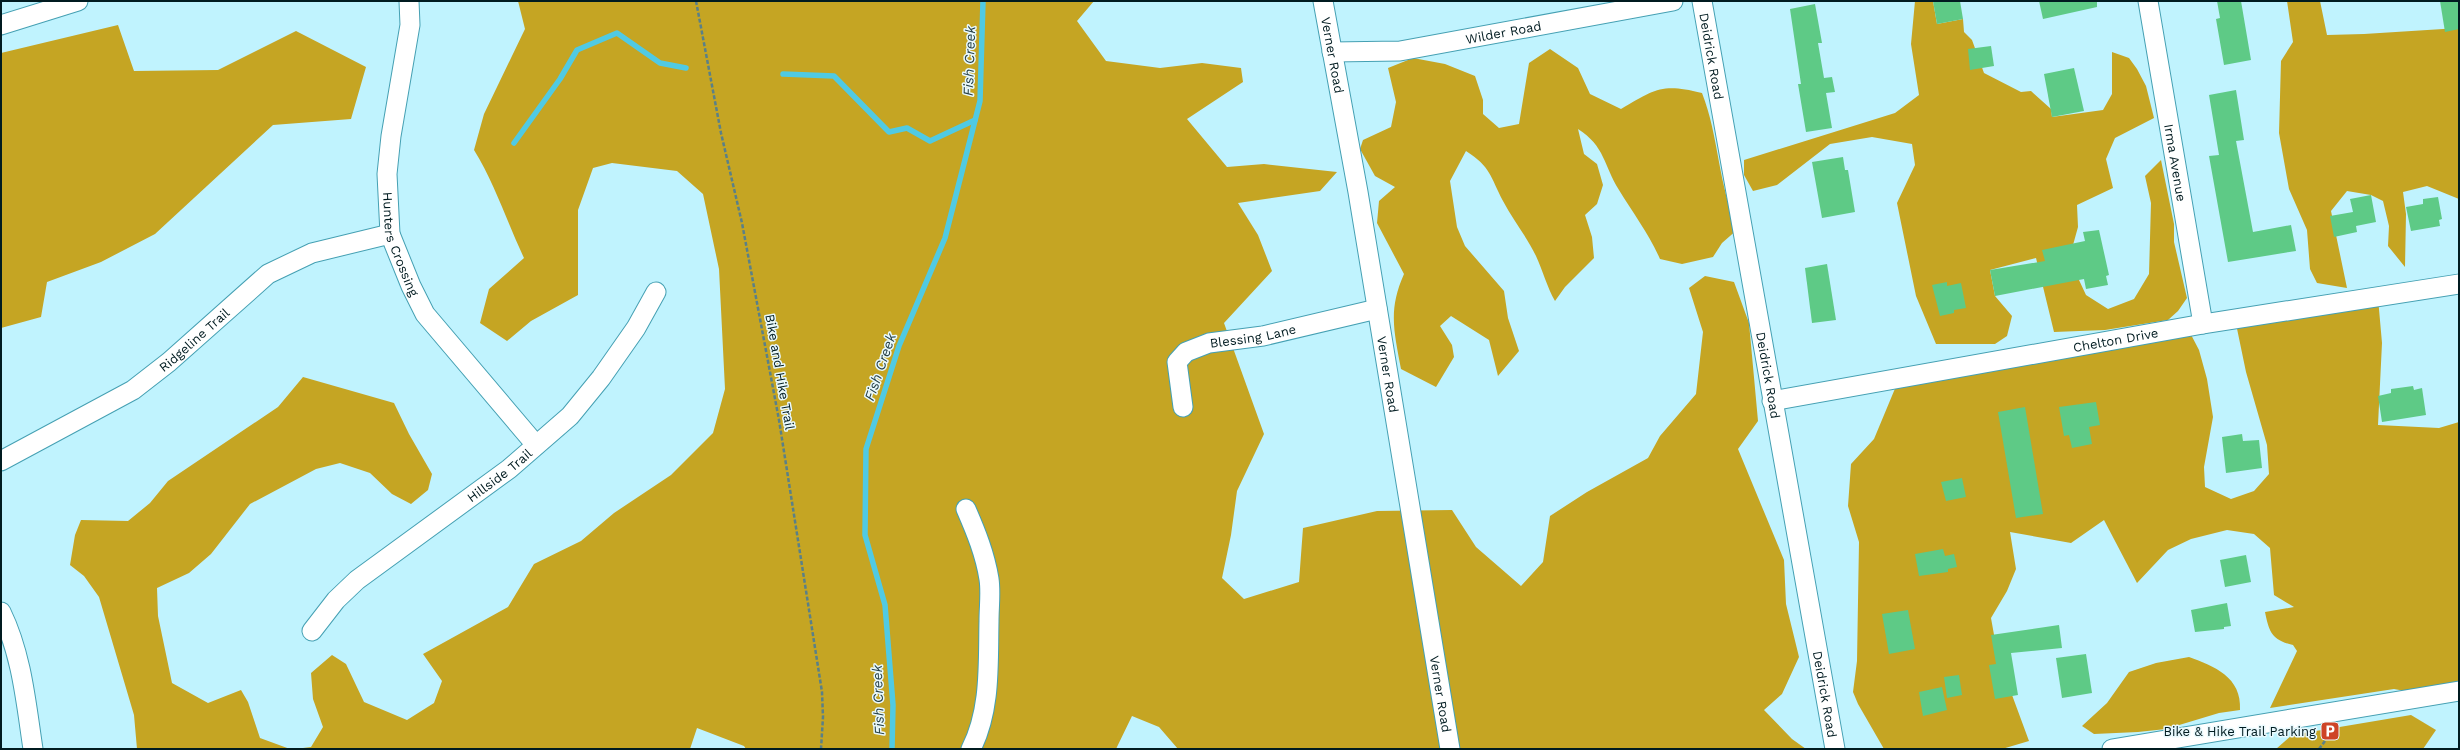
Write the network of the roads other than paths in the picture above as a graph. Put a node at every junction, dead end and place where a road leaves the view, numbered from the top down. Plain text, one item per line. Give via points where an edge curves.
1 (78, 1) edge
2 (409, 1) edge
3 (1323, 1) edge
4 (1673, 1) edge
5 (1702, 1) edge
6 (2148, 1) edge
7 (1, 25) edge
8 (1332, 52) junction
9 (390, 234) junction
10 (2459, 284) edge
11 (656, 292) dead end
12 (1377, 309) junction
13 (2203, 324) junction
14 (1772, 401) junction
15 (1183, 407) dead end
16 (536, 446) junction
17 (1, 461) edge
18 (966, 510) dead end
19 (1, 612) edge
20 (312, 631) dead end
21 (2459, 692) edge
22 (33, 749) edge
23 (971, 749) edge
24 (1450, 749) edge
25 (1835, 749) edge
26 (2112, 749) edge

1 - 7 street
2 - 9 street, Hunters Crossing via 410,25 387,174
3 - 8 street, Verner Road
4 - 8 street, Wilder Road via 1400,51
5 - 14 street, Deidrick Road
6 - 13 street, Irma Avenue
8 - 12 street, Verner Road
9 - 16 street, Hunters Crossing via 425,314
9 - 17 street, Ridgeline Trail via 312,253 268,274 169,362 133,390
10 - 13 street, Chelton Drive
11 - 16 street, Hillside Trail via 636,328 601,378 570,416
12 - 15 street, Blessing Lane via 1263,336 1209,343 1186,352 1177,362
12 - 24 street, Verner Road
13 - 14 street, Chelton Drive
14 - 25 street, Deidrick Road
16 - 20 street, Hillside Trail via 509,469 358,580 336,600
18 - 23 street via 982,549 989,580 988,676 984,716
19 - 22 street via 14,644 22,677
21 - 26 street

